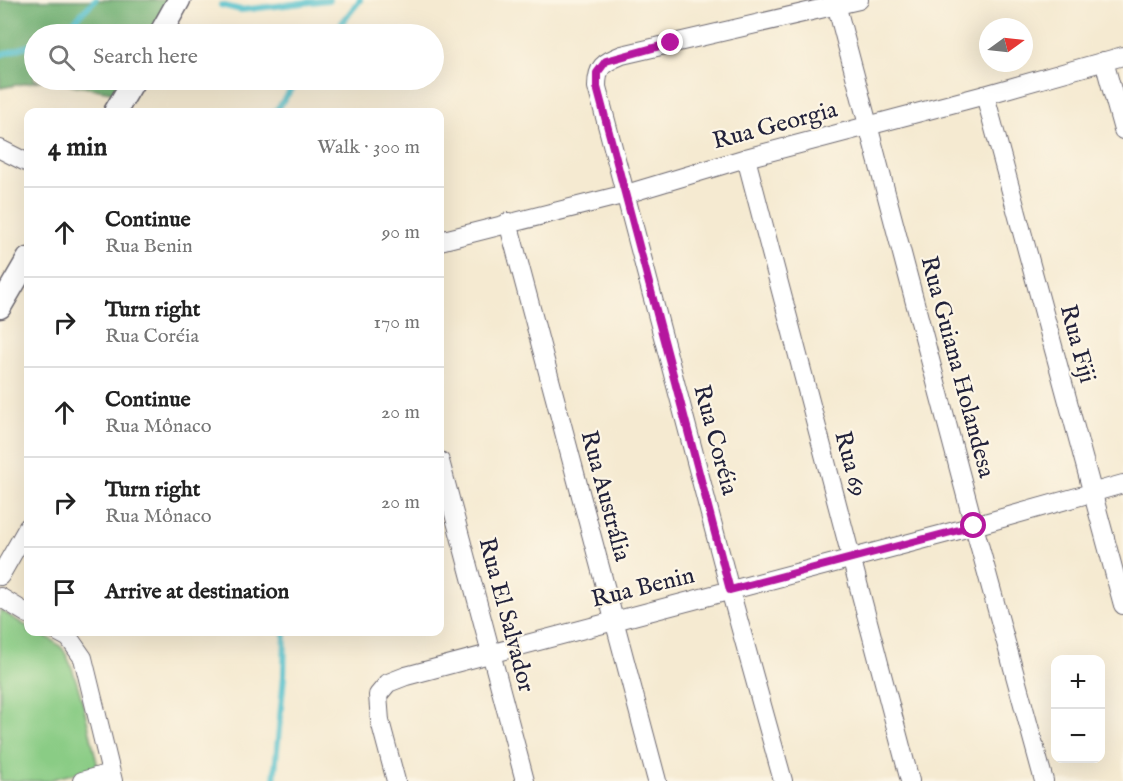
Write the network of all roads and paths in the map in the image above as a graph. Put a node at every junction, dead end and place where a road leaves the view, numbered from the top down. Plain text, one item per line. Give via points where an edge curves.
1 (179, 0) edge
2 (859, 0) edge
3 (836, 3) edge
4 (166, 24) edge
5 (1123, 56) edge
6 (1104, 61) junction
7 (128, 90) edge
8 (986, 95) junction
9 (117, 108) edge
10 (867, 126) junction
11 (1123, 130) edge
12 (0, 149) edge
13 (746, 158) junction
14 (24, 161) edge
15 (626, 194) junction
16 (508, 222) junction
17 (444, 240) edge
18 (24, 266) edge
19 (0, 307) edge
20 (444, 476) edge
21 (1123, 484) edge
22 (1092, 492) junction
23 (974, 526) junction
24 (24, 534) edge
25 (850, 559) junction
26 (0, 576) edge
27 (730, 590) junction
28 (0, 597) edge
29 (1123, 605) edge
30 (24, 612) edge
31 (613, 620) junction
32 (65, 636) edge
33 (492, 653) junction
34 (111, 777) edge
35 (82, 781) edge
36 (396, 781) edge
37 (525, 781) edge
38 (657, 781) edge
39 (783, 781) edge
40 (910, 781) edge
41 (1044, 781) edge

1 - 4 street
2 - 3 street, Rua Coréia
3 - 10 street, Rua Guiana Holandesa
3 - 15 street, Rua Coréia via 606,61 597,73 597,87
5 - 6 street, Rua Georgia
6 - 8 street, Rua Georgia
6 - 11 street
7 - 9 street
8 - 10 street, Rua Georgia
8 - 22 street, Rua Fiji
10 - 13 street, Rua Georgia
10 - 23 street, Rua Guiana Holandesa
12 - 14 street
13 - 15 street, Rua Georgia
13 - 25 street, Rua 69
15 - 16 street, Rua Georgia
15 - 27 street, Rua Coréia
16 - 17 street, Rua Georgia
16 - 31 street, Rua Austrália
18 - 19 street
20 - 33 street, Rua El Salvador
21 - 22 street, Rua Benin
22 - 23 street, Rua Benin
22 - 29 street, Rua Fiji
23 - 25 street, Rua Benin
23 - 41 street, Rua Guiana Holandesa
24 - 26 street
25 - 27 street, Rua Benin
25 - 40 street, Rua 69
27 - 31 street, Rua Benin
27 - 39 street, Rua Coréia
28 - 30 street
31 - 33 street, Rua Benin
31 - 38 street, Rua Austrália
32 - 34 street via 83,658
33 - 36 street, Rua Benin via 406,676 388,683 378,694 380,721
33 - 37 street, Rua El Salvador
34 - 35 street

